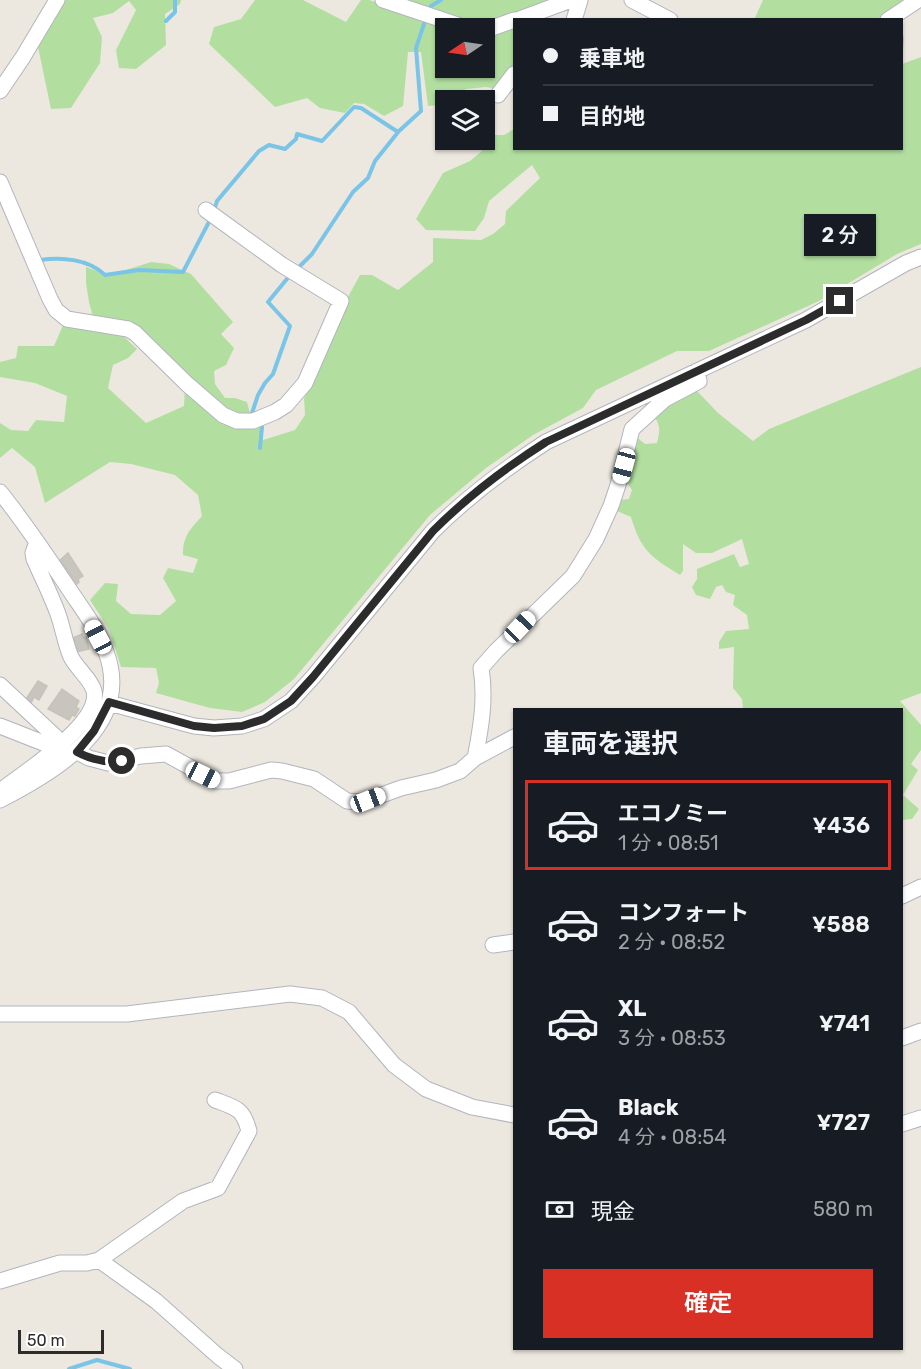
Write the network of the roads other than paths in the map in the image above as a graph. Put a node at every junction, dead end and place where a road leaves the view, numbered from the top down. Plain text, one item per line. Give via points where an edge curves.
1 (57, 0) edge
2 (383, 0) edge
3 (572, 0) edge
4 (580, 0) edge
5 (632, 0) edge
6 (918, 0) edge
7 (435, 18) edge
8 (522, 18) edge
9 (575, 18) edge
10 (666, 18) edge
11 (891, 18) edge
12 (513, 21) edge
13 (495, 27) edge
14 (513, 75) edge
15 (0, 91) edge
16 (498, 95) dead end
17 (0, 182) edge
18 (209, 213) dead end
19 (921, 257) edge
20 (697, 371) junction
21 (0, 492) edge
22 (37, 542) junction
23 (0, 685) edge
24 (109, 702) junction
25 (0, 726) edge
26 (513, 738) edge
27 (59, 745) junction
28 (77, 752) junction
29 (475, 758) junction
30 (0, 791) edge
31 (0, 800) edge
32 (921, 887) edge
33 (903, 896) edge
34 (513, 942) edge
35 (493, 945) dead end
36 (0, 1014) edge
37 (921, 1031) edge
38 (903, 1038) edge
39 (215, 1100) dead end
40 (513, 1115) edge
41 (921, 1118) edge
42 (903, 1124) edge
43 (99, 1260) junction
44 (0, 1281) edge
45 (235, 1369) edge

1 - 15 street
2 - 7 street
3 - 8 street
4 - 9 street
5 - 10 street
6 - 11 street
12 - 13 street
14 - 16 street
17 - 18 street via 61,315 128,329 223,415 237,421 260,419 286,405 305,383 341,302
19 - 20 street via 806,320
20 - 24 street via 546,442 454,510 414,552 291,701 264,719 242,726 194,726
20 - 29 street via 699,381 665,399 632,429 611,506 573,576 481,668 482,722
21 - 22 street
22 - 24 street via 106,651 112,688
22 - 27 street via 33,560 58,614 72,658 95,693 85,720
23 - 27 street
24 - 28 street
25 - 27 street
26 - 29 street
27 - 30 street
28 - 29 street via 108,763 166,754 215,781 282,771 314,778 347,801 358,802 460,771
28 - 31 street
32 - 33 street
34 - 35 street
36 - 40 street via 127,1014 290,994 322,998 349,1012 394,1065 426,1089 472,1107
37 - 38 street
39 - 43 street via 239,1109 249,1131 218,1188 183,1201
41 - 42 street
43 - 44 street via 60,1263
43 - 45 street via 156,1300

